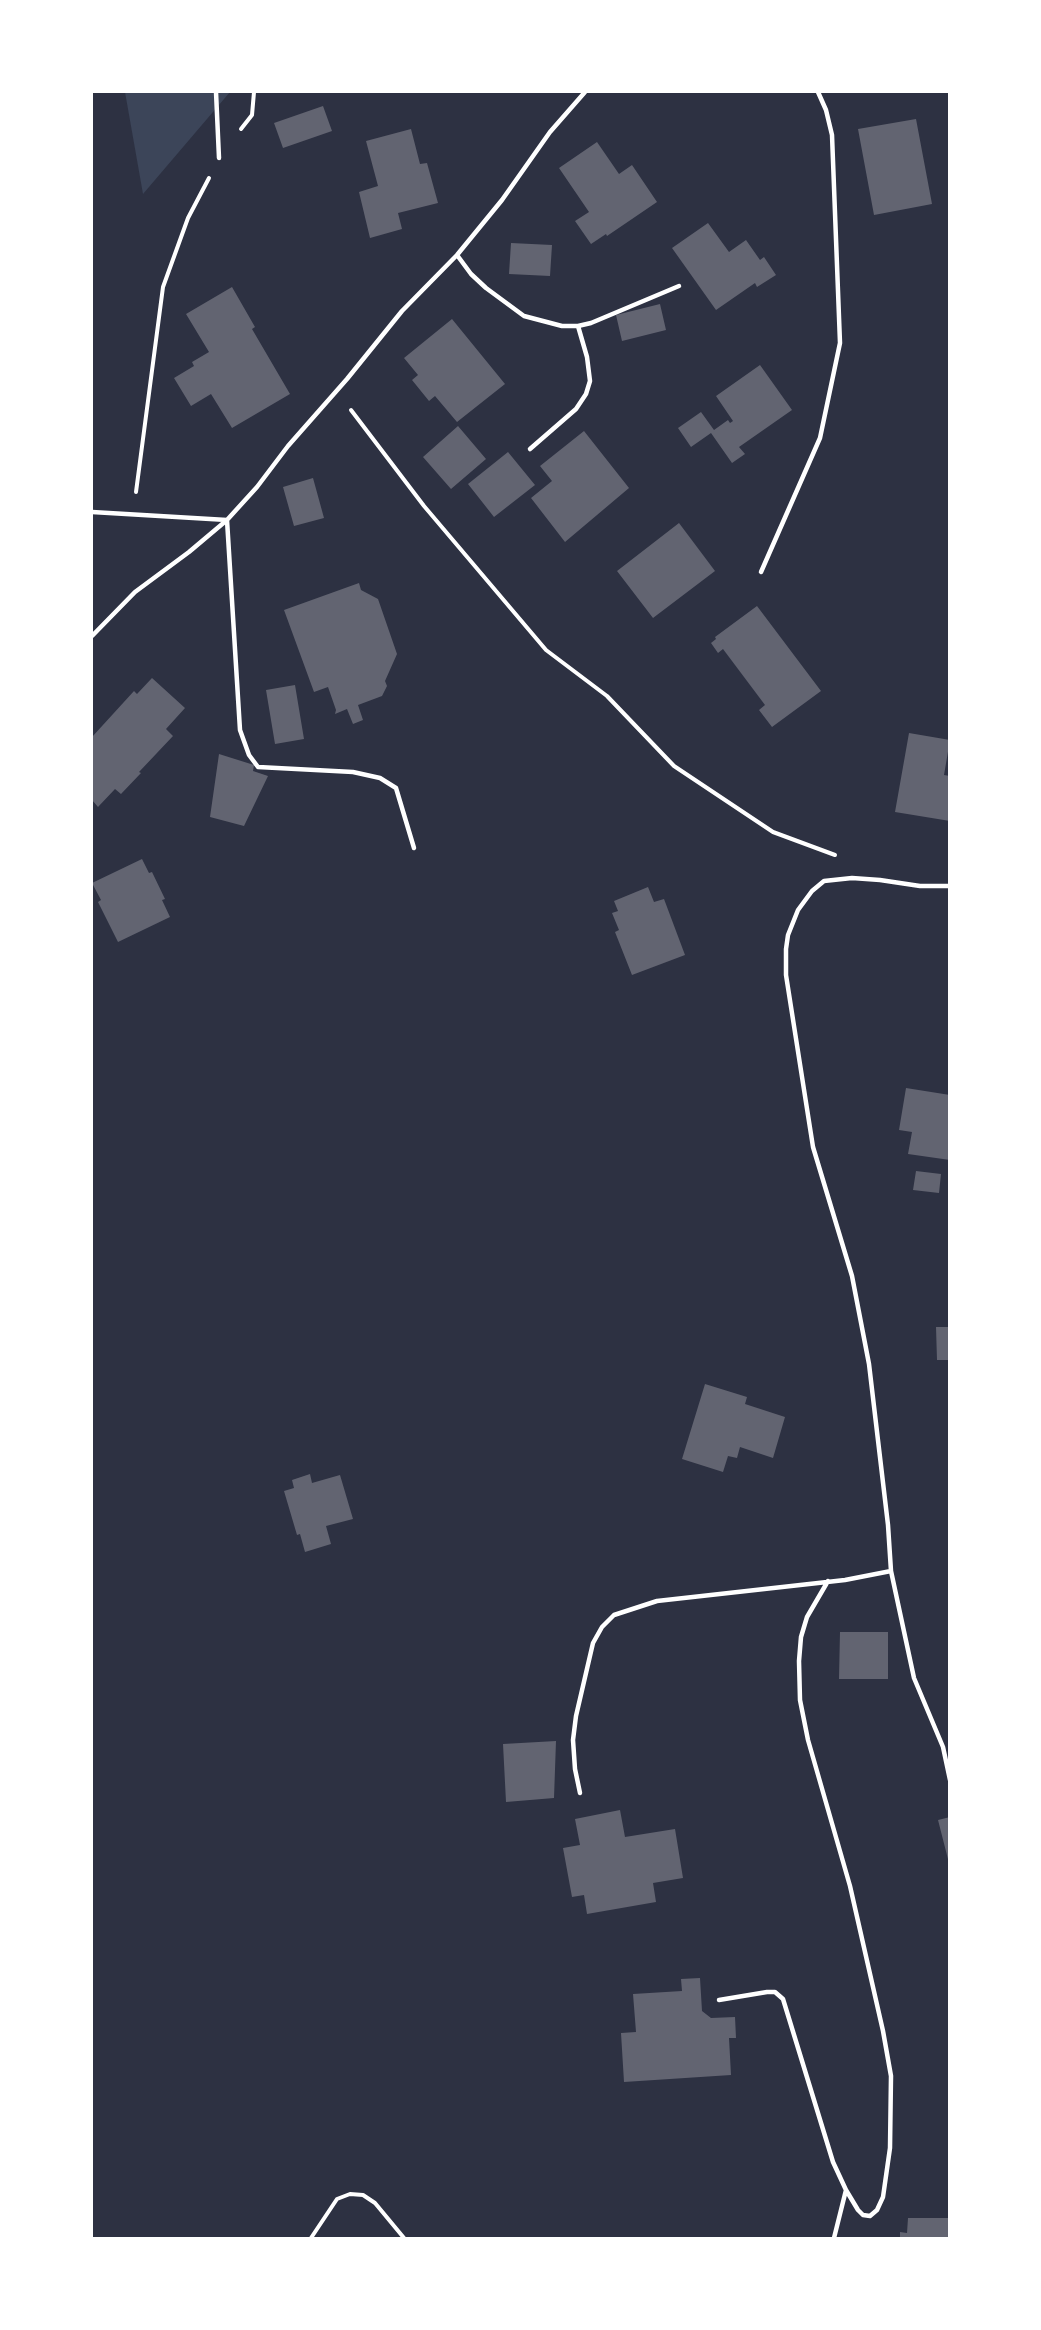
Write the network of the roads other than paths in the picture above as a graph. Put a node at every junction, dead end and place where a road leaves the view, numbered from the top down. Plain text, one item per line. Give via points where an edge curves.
1 (216, 92) edge
2 (585, 92) edge
3 (818, 92) edge
4 (219, 158) road end
5 (457, 255) junction
6 (679, 286) dead end
7 (578, 326) junction
8 (530, 448) dead end
9 (92, 512) edge
10 (227, 520) junction
11 (762, 572) dead end
12 (92, 636) edge
13 (414, 848) dead end
14 (950, 886) edge
15 (891, 1571) junction
16 (828, 1581) junction
17 (950, 1780) edge
18 (580, 1792) dead end
19 (720, 2000) dead end
20 (846, 2190) junction
21 (834, 2238) edge

1 - 4 lane
2 - 5 lane
3 - 11 lane via 831,135 840,343 820,438
5 - 7 lane via 486,288 524,316
5 - 10 lane via 402,311
6 - 7 lane
7 - 8 lane via 590,381 586,394 576,409
9 - 10 lane
10 - 12 lane via 135,592
10 - 13 lane via 240,730 249,755 258,767 352,772 380,778 396,788
14 - 15 lane via 852,878 824,881 798,910 788,935 786,975 813,1146 852,1276 868,1364
15 - 16 lane
15 - 17 lane via 914,1678 944,1747
16 - 18 lane via 657,1601 614,1615 593,1643 576,1716 574,1749
16 - 20 lane via 807,1617 801,1637 800,1700 850,1886 891,2076 890,2148 883,2198 870,2216 863,2215
19 - 20 lane via 767,1992 775,1992 783,1999 830,2152
20 - 21 lane

